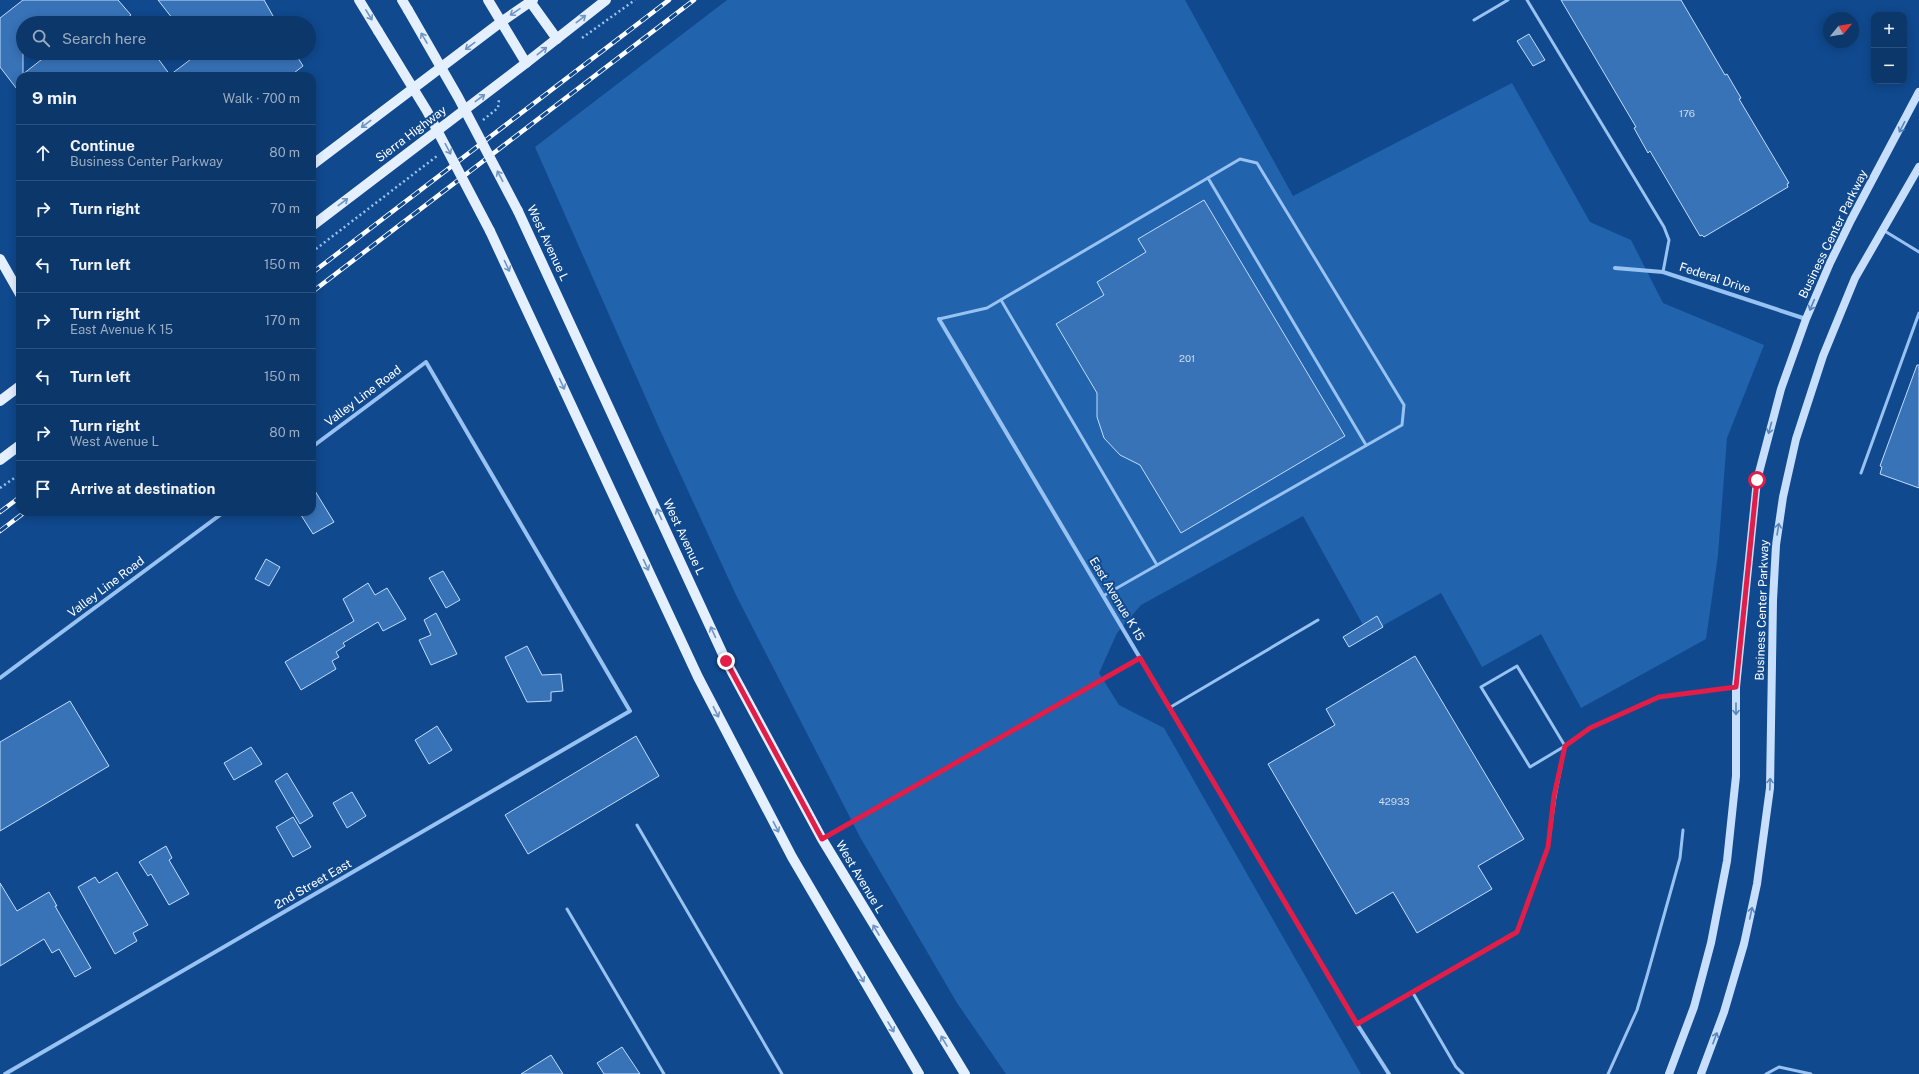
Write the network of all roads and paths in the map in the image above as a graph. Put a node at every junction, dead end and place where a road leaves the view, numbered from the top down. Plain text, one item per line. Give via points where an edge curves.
1 (359, 0) edge
2 (402, 0) edge
3 (488, 0) edge
4 (606, 0) edge
5 (1508, 0) edge
6 (1528, 0) edge
7 (531, 1) edge
8 (1474, 20) dead end
9 (501, 22) junction
10 (557, 39) junction
11 (526, 63) junction
12 (1919, 92) edge
13 (316, 162) edge
14 (1919, 167) edge
15 (1208, 178) junction
16 (316, 223) edge
17 (1883, 230) junction
18 (1919, 252) edge
19 (0, 259) edge
20 (1615, 268) dead end
21 (1663, 272) junction
22 (16, 287) edge
23 (1001, 300) junction
24 (1919, 313) edge
25 (939, 319) joint
26 (1806, 319) junction
27 (16, 389) edge
28 (0, 401) edge
29 (316, 444) edge
30 (1366, 445) junction
31 (16, 448) edge
32 (0, 460) edge
33 (1861, 473) dead end
34 (16, 477) edge
35 (0, 488) edge
36 (219, 516) edge
37 (1158, 565) junction
38 (1103, 596) junction
39 (1318, 620) dead end
40 (1140, 658) junction
41 (0, 678) edge
42 (1736, 687) junction
43 (1169, 708) junction
44 (630, 711) joint
45 (1565, 746) junction
46 (637, 825) dead end
47 (1683, 830) dead end
48 (822, 839) junction
49 (567, 909) dead end
50 (1413, 993) junction
51 (1357, 1024) junction
52 (5, 1074) edge
53 (664, 1074) edge
54 (782, 1074) edge
55 (919, 1074) edge
56 (965, 1074) edge
57 (1389, 1074) edge
58 (1463, 1074) edge
59 (1608, 1074) edge
60 (1669, 1074) edge
61 (1701, 1074) edge
62 (1766, 1074) edge
63 (1811, 1074) edge

1 -> 55 main road, bridge via 428,111 490,231 698,677 792,857
48 -> 2 main road, West Avenue L, bridge via 726,661 518,211 458,97
3 - 9 main road
10 -> 4 main road
5 - 8 lane
6 - 21 lane via 1664,227 1669,240
7 -> 9 main road
7 - 10 main road
9 - 11 main road
9 -> 13 main road
11 -> 10 main road, Sierra Highway
16 -> 11 main road, Sierra Highway
12 -> 26 main road, Business Center Parkway via 1851,220
14 - 17 main road, Business Center Parkway
15 - 23 lane
15 - 30 lane
15 - 30 lane via 1240,160 1257,162 1404,405 1402,425
17 - 18 lane
61 -> 17 main road, Business Center Parkway via 1724,1012 1744,944 1757,884 1770,788 1772,600 1783,497 1796,439 1823,356 1855,278
19 - 22 main road
20 - 21 street, Federal Drive
21 - 26 street, Federal Drive
23 - 25 lane via 987,308
23 - 37 lane
24 - 33 lane
25 - 38 street, East Avenue K 15
26 -> 42 main road, Business Center Parkway via 1781,389 1757,480
27 - 28 main road
29 - 44 street, Valley Line Road via 426,362
30 - 37 lane
31 - 32 main road
34 - 35 path
36 - 41 street, Valley Line Road
37 - 38 lane
38 - 40 street, East Avenue K 15
39 - 43 lane
40 - 43 street, East Avenue K 15
40 - 48 lane
42 - 45 lane via 1659,697 1590,728
42 -> 60 main road, Business Center Parkway via 1736,776 1727,861 1711,943 1694,1007
43 - 51 street, East Avenue K 15
44 - 52 street, 2nd Street East
45 - 45 lane via 1517,666 1481,686 1530,766
45 - 50 lane via 1554,796 1548,847 1517,932
46 - 54 lane
47 - 59 lane via 1680,858 1648,976 1637,1010
56 -> 48 main road, West Avenue L
49 - 53 lane
50 - 51 lane
50 - 58 lane via 1456,1067
51 - 57 street, East Avenue K 15
62 - 63 lane via 1778,1066

